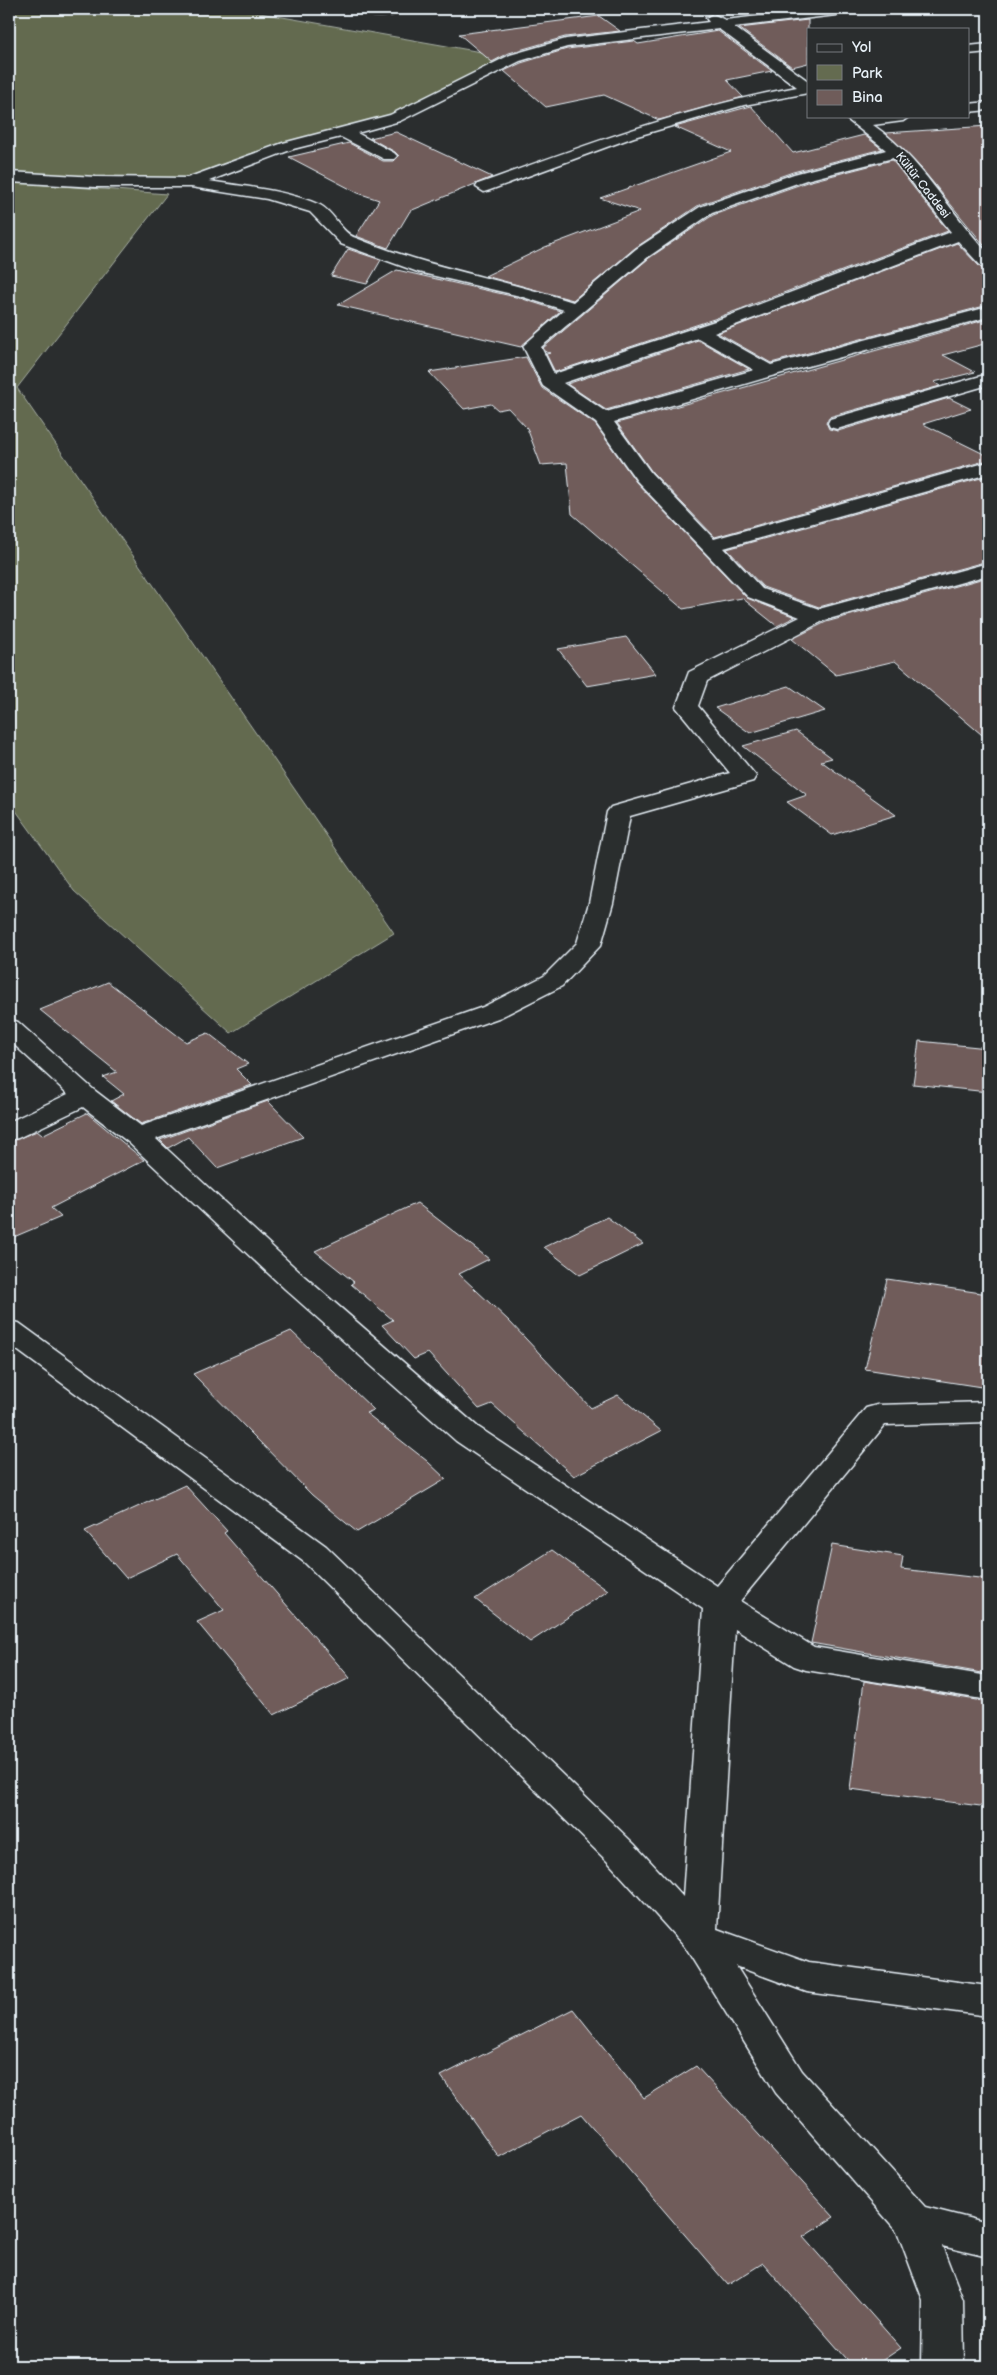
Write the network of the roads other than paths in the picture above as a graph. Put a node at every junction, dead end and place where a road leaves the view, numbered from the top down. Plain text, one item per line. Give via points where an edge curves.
1 (399, 9) edge
2 (699, 9) edge
3 (853, 9) edge
4 (371, 12) dead end
5 (720, 24) junction
6 (988, 48) edge
7 (970, 50) edge
8 (807, 67) edge
9 (781, 70) junction
10 (807, 88) edge
11 (807, 89) edge
12 (988, 106) edge
13 (970, 108) edge
14 (870, 118) edge
15 (854, 119) edge
16 (344, 132) junction
17 (897, 152) junction
18 (389, 156) dead end
19 (9, 177) edge
20 (189, 183) junction
21 (484, 187) dead end
22 (961, 234) junction
23 (988, 263) edge
24 (577, 308) junction
25 (988, 312) edge
26 (698, 331) junction
27 (769, 370) junction
28 (988, 379) edge
29 (549, 382) junction
30 (603, 419) junction
31 (837, 423) dead end
32 (988, 468) edge
33 (710, 546) junction
34 (988, 569) edge
35 (818, 616) junction
36 (9, 1027) edge
37 (85, 1096) junction
38 (9, 1132) edge
39 (138, 1136) junction
40 (9, 1330) edge
41 (988, 1412) edge
42 (720, 1604) junction
43 (988, 1688) edge
44 (698, 1936) junction
45 (988, 2001) edge
46 (913, 2221) junction
47 (988, 2240) edge
48 (943, 2366) edge

1 - 4 street
2 - 5 street
3 - 5 street
5 - 9 street
5 - 16 street via 566,43 515,58 395,118
6 - 7 street
8 - 9 street
9 - 10 street
11 - 21 street via 742,101 629,134
12 - 13 street
14 - 15 street
15 - 17 street, Kültür Caddesi
16 - 18 street
16 - 20 street via 288,146
17 - 22 street, Kültür Caddesi
17 - 24 street via 800,177 706,210 642,253
19 - 20 street
20 - 24 street via 269,195 316,209 347,241 424,268
22 - 23 street, Kültür Caddesi
22 - 26 street
24 - 29 street via 532,346
25 - 27 street
26 - 27 street
26 - 29 street
27 - 30 street
28 - 31 street
29 - 30 street
30 - 33 street via 644,477
32 - 33 street
33 - 35 street via 755,593
34 - 35 street
35 - 39 street via 697,677 687,707 745,776 619,812 589,945 553,981 492,1012
36 - 37 street
37 - 38 street
37 - 39 street
39 - 42 street via 295,1284 467,1434
40 - 44 street via 315,1554 622,1854
41 - 42 street via 877,1415
42 - 43 street via 806,1658
42 - 44 street
44 - 45 street via 807,1977
44 - 46 street via 790,2082
46 - 47 street
46 - 48 street via 943,2300

